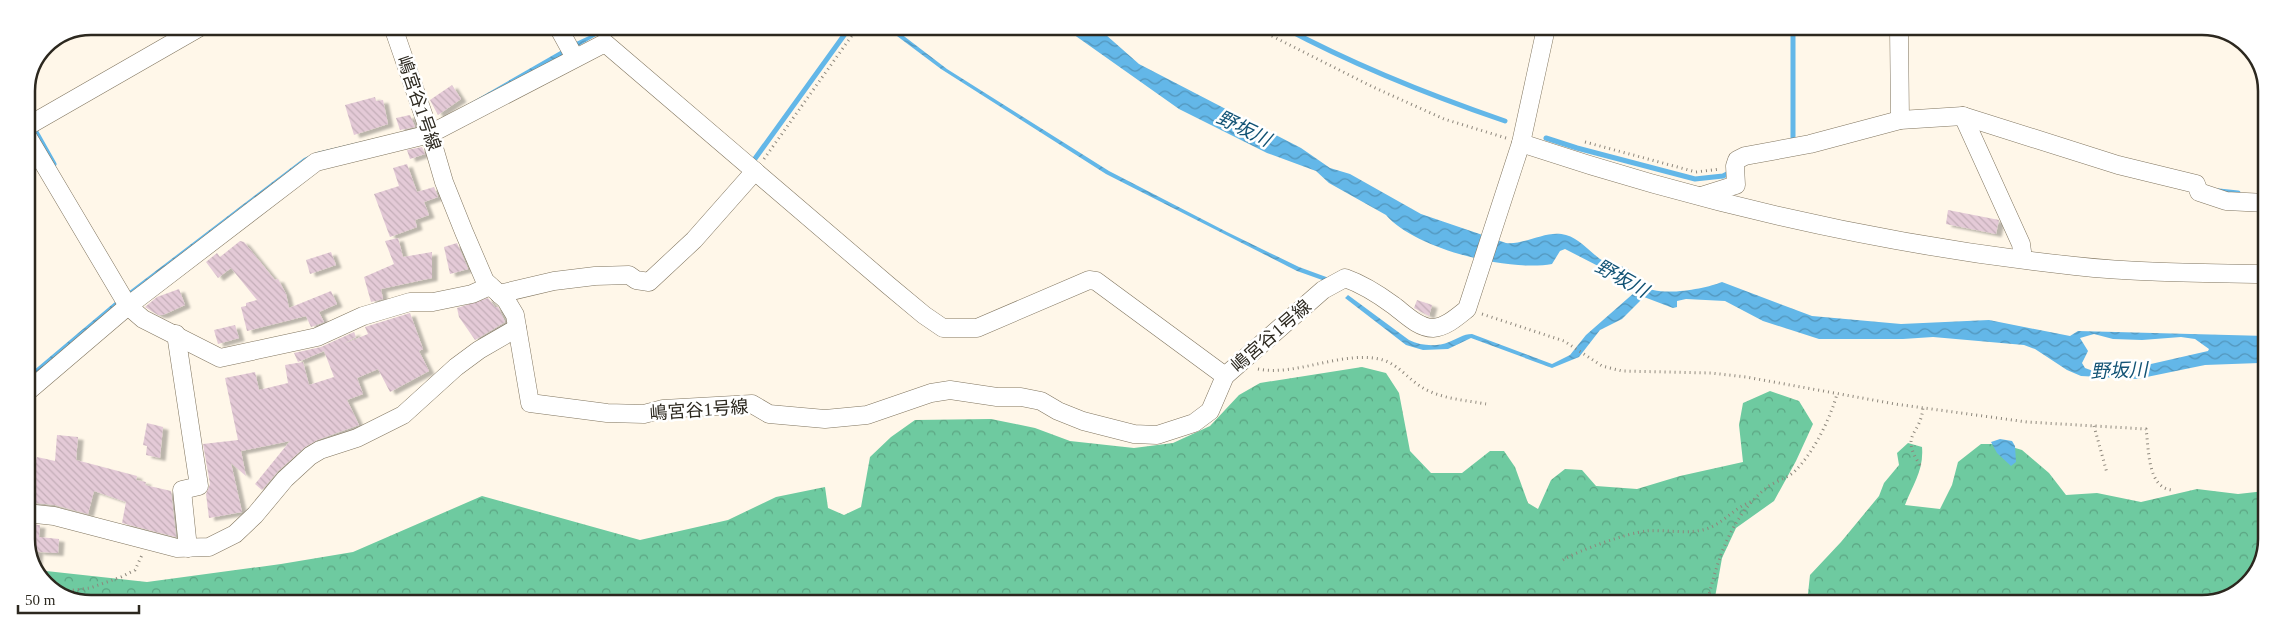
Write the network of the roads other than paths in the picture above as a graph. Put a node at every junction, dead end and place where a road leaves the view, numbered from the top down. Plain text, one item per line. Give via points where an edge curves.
1 (186, 35) edge
2 (396, 35) edge
3 (562, 35) edge
4 (1544, 35) edge
5 (1899, 35) edge
6 (575, 58) junction
7 (1963, 116) junction
8 (1900, 120) junction
9 (35, 122) edge
10 (430, 134) junction
11 (1521, 143) junction
12 (35, 149) edge
13 (755, 171) junction
14 (1700, 196) junction
15 (2258, 202) edge
16 (2023, 259) junction
17 (2258, 274) edge
18 (494, 290) junction
19 (128, 306) junction
20 (517, 328) junction
21 (176, 334) junction
22 (1225, 376) junction
23 (35, 385) edge
24 (35, 514) edge
25 (188, 548) junction

1 - 9 street
2 - 10 street, 嶋宮谷1号線
3 - 6 street
4 - 11 street
5 - 8 street
6 - 10 street
6 - 13 street via 605,43
7 - 8 street
7 - 15 street via 2118,164 2196,184 2198,192 2226,200
7 - 16 street via 2021,244
8 - 14 street via 1810,144 1745,156 1737,160 1735,166 1736,185
10 - 18 street, 嶋宮谷1号線 via 444,182 484,281
10 - 19 street via 316,162
11 - 14 street via 1582,164
11 - 22 street, 嶋宮谷1号線 via 1467,309 1450,322 1433,328 1414,321 1368,289 1345,278 1324,290
12 - 19 street
13 - 18 street via 694,240 649,282 629,275 595,276
13 - 22 street via 943,328 977,328 1089,280 1096,281
14 - 16 street via 1757,212 1924,245
16 - 17 street via 2076,266
18 - 20 street, 嶋宮谷1号線 via 515,316
18 - 21 street via 433,302 410,302 363,316 317,336 220,358
19 - 21 street via 143,319
19 - 23 street
20 - 22 street, 嶋宮谷1号線 via 530,403 607,413 644,414 663,409 752,404 769,414 839,418 868,415 931,393 950,390 1021,397 1083,421 1134,434 1156,435 1194,423 1210,411
20 - 25 street via 456,367 403,415 310,456 230,538 209,547
21 - 25 street via 199,486 182,490
24 - 25 street

